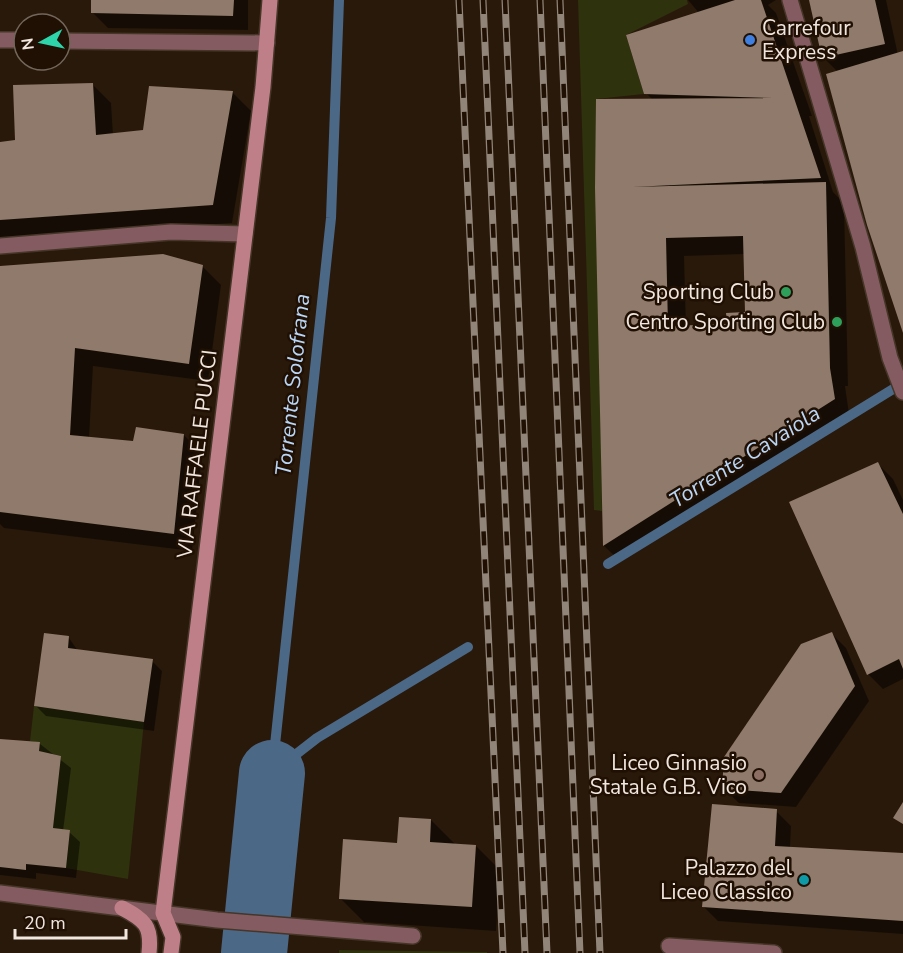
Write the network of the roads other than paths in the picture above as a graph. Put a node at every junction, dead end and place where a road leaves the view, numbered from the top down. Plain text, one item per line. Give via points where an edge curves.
1 (270, 0) edge
2 (790, 0) edge
3 (72, 41) edge
4 (267, 43) junction
5 (245, 234) junction
6 (0, 246) edge
7 (903, 392) edge
8 (0, 893) edge
9 (122, 908) junction
10 (163, 913) junction
11 (413, 936) dead end
12 (669, 946) dead end
13 (149, 953) edge
14 (171, 953) edge
15 (774, 953) edge

1 - 4 main road, VIA RAFFAELE PUCCI
2 - 7 street via 863,247 890,358
3 - 4 street
4 - 5 main road, VIA RAFFAELE PUCCI
5 - 6 street via 171,232
5 - 10 main road, VIA RAFFAELE PUCCI
8 - 9 street
9 - 10 street
9 - 13 main road via 141,918 151,935
10 - 11 street
10 - 14 main road via 173,937
12 - 15 street

